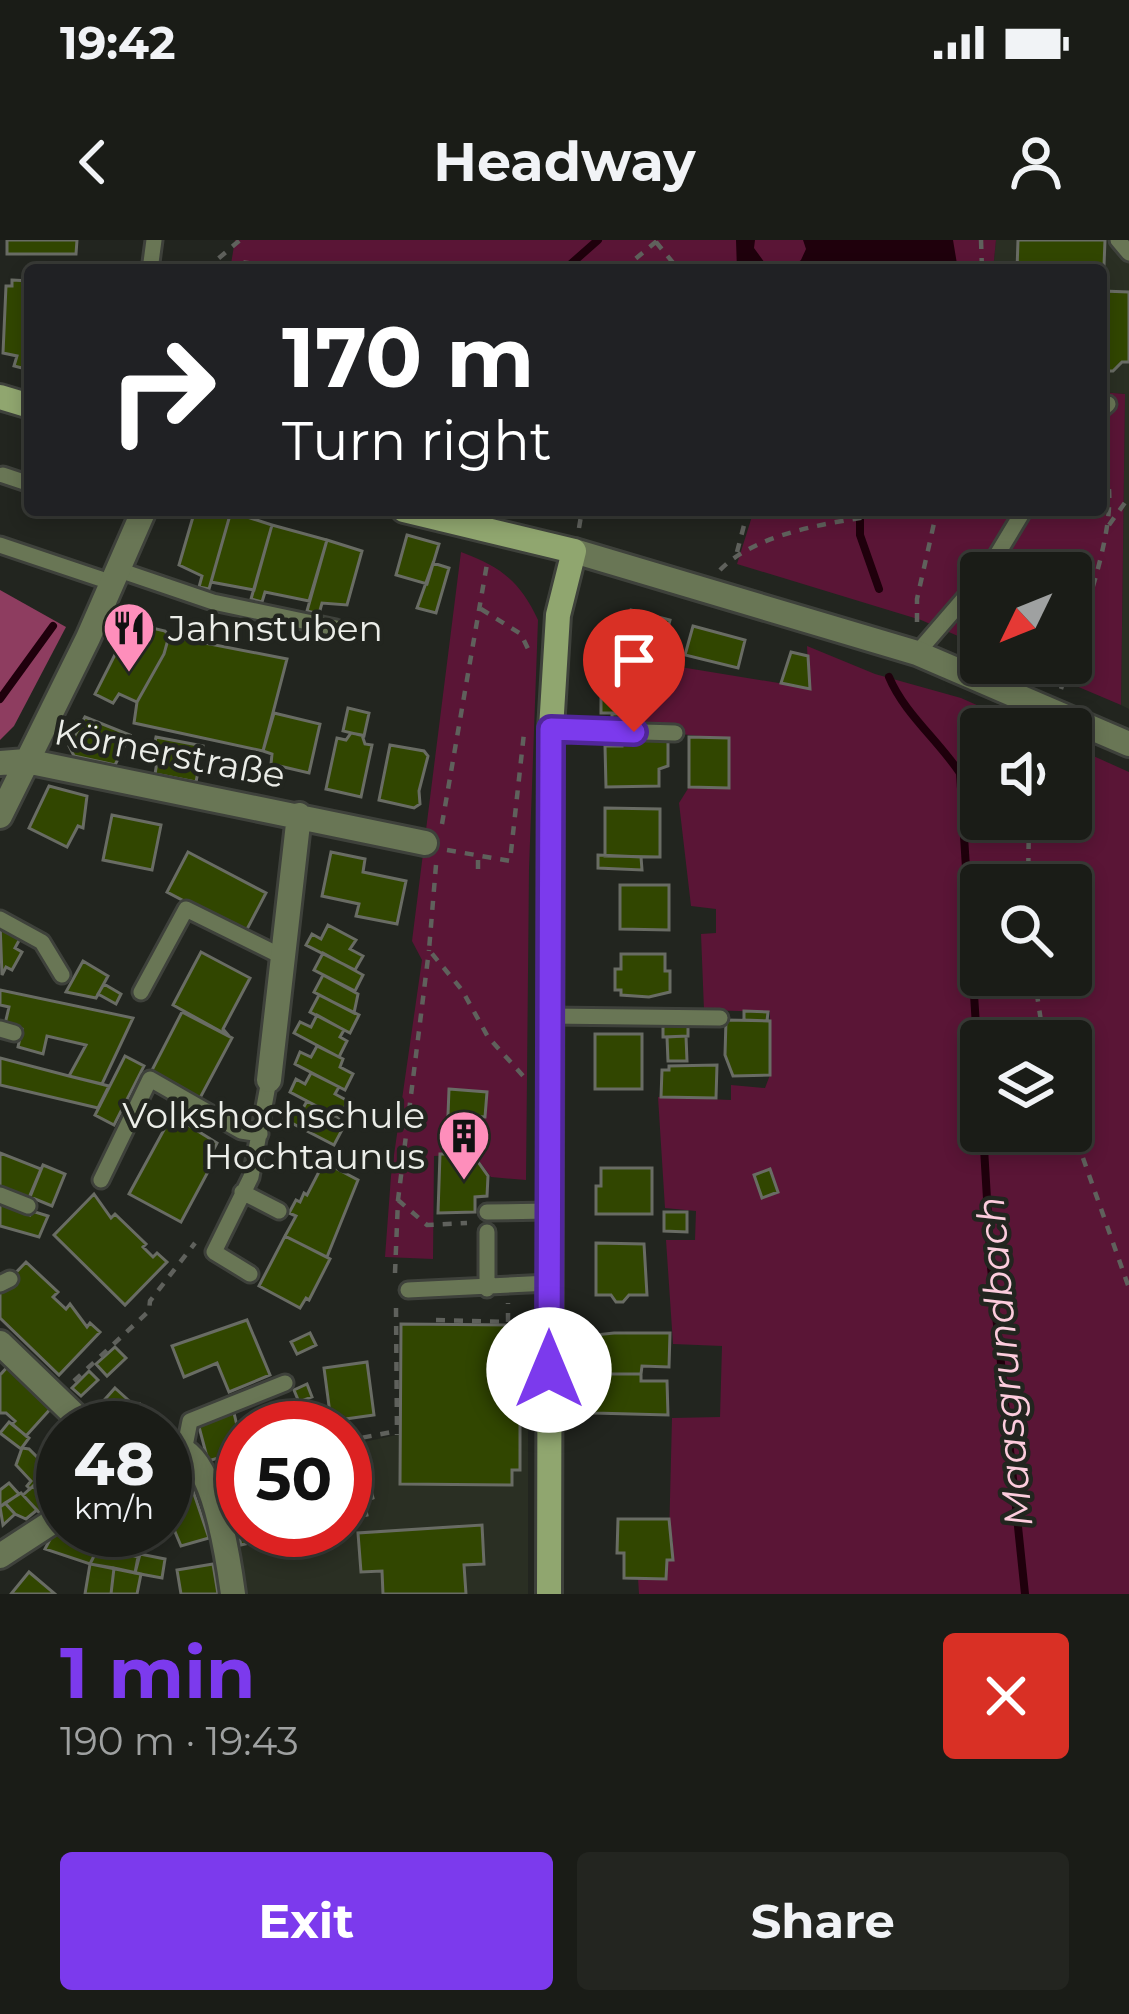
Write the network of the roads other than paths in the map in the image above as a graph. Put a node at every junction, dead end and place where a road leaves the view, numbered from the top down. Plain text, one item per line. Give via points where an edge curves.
1 (1118, 240) edge
2 (1129, 253) edge
3 (141, 516) edge
4 (1020, 516) edge
5 (456, 517) edge
6 (0, 545) edge
7 (574, 551) junction
8 (998, 552) edge
9 (116, 577) junction
10 (960, 602) edge
11 (336, 628) dead end
12 (916, 653) junction
13 (551, 729) junction
14 (675, 733) dead end
15 (1129, 744) edge
16 (26, 761) junction
17 (0, 763) edge
18 (299, 815) junction
19 (0, 816) edge
20 (432, 846) road end
21 (0, 919) edge
22 (285, 958) junction
23 (62, 975) dead end
24 (141, 992) dead end
25 (549, 1016) junction
26 (720, 1018) dead end
27 (269, 1080) joint
28 (260, 1134) junction
29 (101, 1180) dead end
30 (242, 1192) junction
31 (0, 1195) edge
32 (28, 1206) dead end
33 (279, 1211) dead end
34 (549, 1211) junction
35 (488, 1212) road end
36 (487, 1232) dead end
37 (250, 1274) dead end
38 (549, 1283) junction
39 (487, 1289) junction
40 (399, 1290) road end
41 (0, 1343) edge
42 (284, 1383) dead end
43 (61, 1401) edge
44 (192, 1420) edge
45 (192, 1457) edge
46 (36, 1533) edge
47 (0, 1556) edge
48 (233, 1594) edge
49 (548, 1594) edge

1 - 2 lane
3 - 9 street
4 - 8 lane
5 - 7 main road via 495,535
6 - 9 lane
7 - 12 street
7 - 13 main road via 558,615
9 - 11 lane
9 - 16 street
10 - 12 lane
12 - 15 street
13 - 14 lane
13 - 25 main road
16 - 17 street, Körnerstraße
16 - 18 street, Körnerstraße
16 - 19 street
18 - 20 street, Körnerstraße
18 - 22 street, Körnerstraße
21 - 23 lane via 42,942
22 - 24 lane via 186,909
22 - 27 street, Körnerstraße
25 - 26 lane
25 - 34 main road
27 - 28 lane
28 - 29 lane via 150,1079
28 - 30 lane
30 - 33 lane
30 - 37 lane via 214,1252
31 - 32 lane
34 - 35 lane
34 - 38 main road
36 - 39 lane
38 - 39 lane
38 - 49 main road
39 - 40 lane
41 - 43 street
42 - 44 lane
45 - 48 street via 207,1478
46 - 47 street

